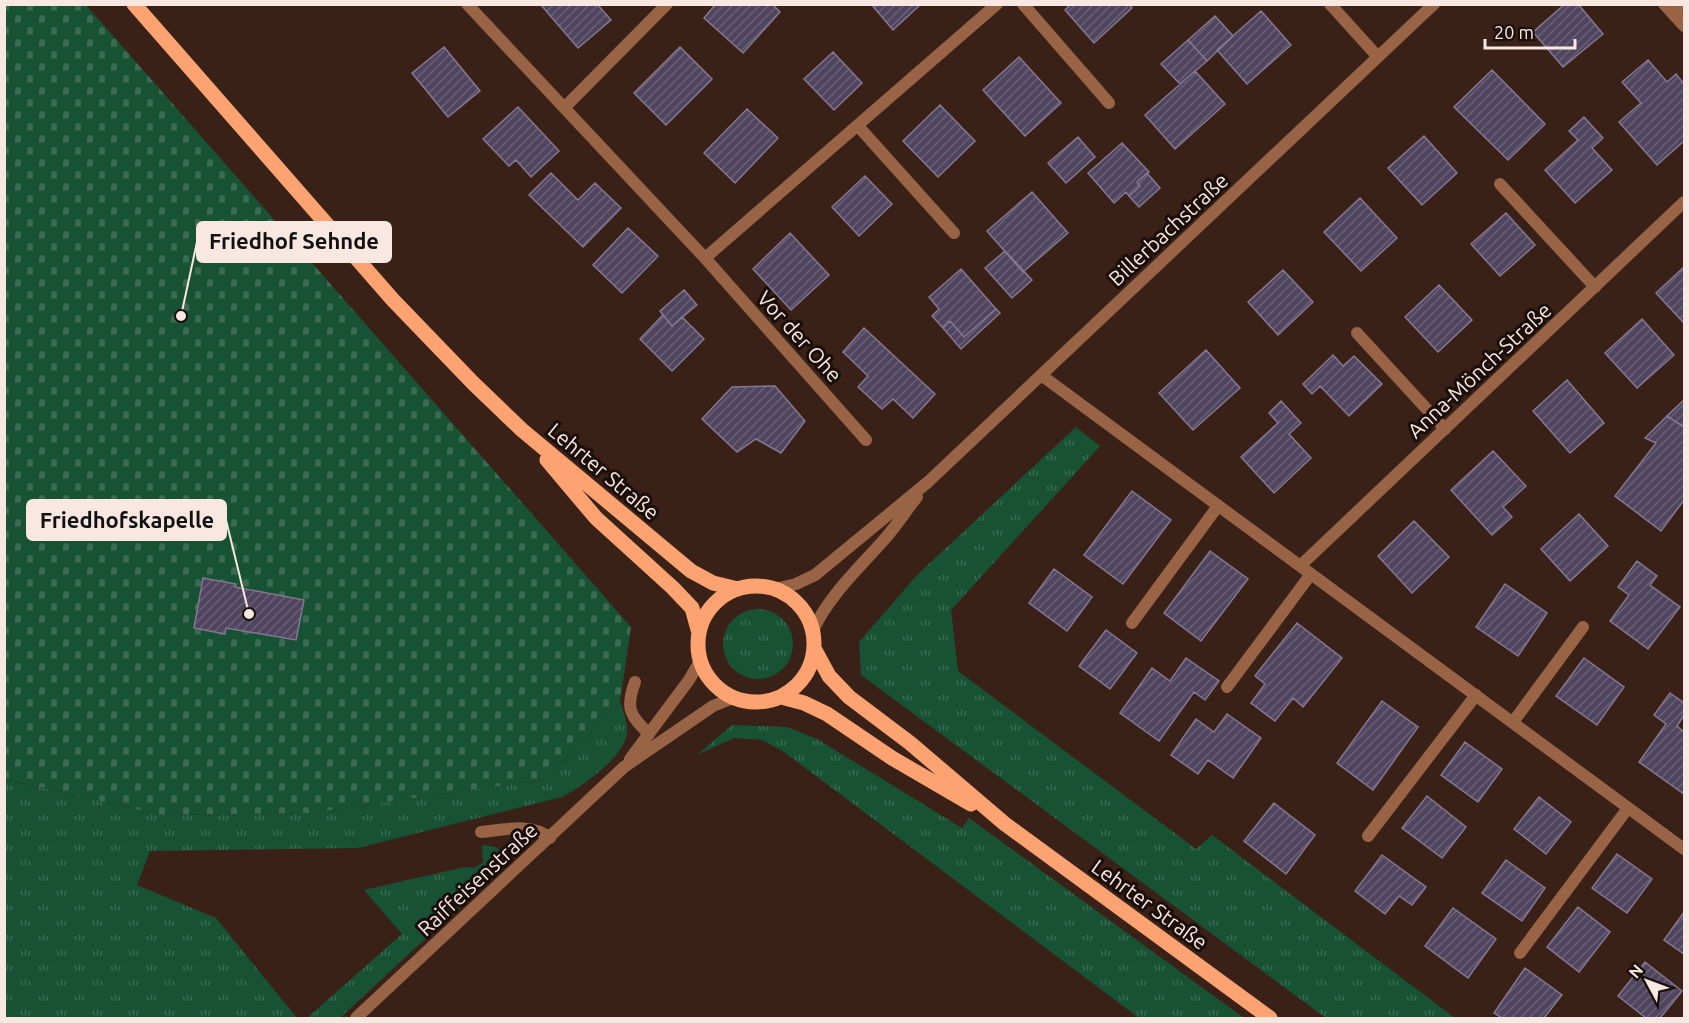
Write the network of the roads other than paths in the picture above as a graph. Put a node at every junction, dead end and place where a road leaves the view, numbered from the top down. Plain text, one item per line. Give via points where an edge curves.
1 (134, 4) edge
2 (467, 4) edge
3 (667, 4) edge
4 (997, 4) edge
5 (1023, 4) edge
6 (1330, 4) edge
7 (1434, 4) edge
8 (1664, 4) edge
9 (1684, 5) edge
10 (1674, 15) junction
11 (1684, 26) edge
12 (1378, 57) junction
13 (1109, 104) dead end
14 (565, 107) junction
15 (858, 126) junction
16 (1500, 184) dead end
17 (1684, 202) edge
18 (954, 234) dead end
19 (705, 258) junction
20 (1595, 287) junction
21 (1357, 333) dead end
22 (1041, 375) junction
23 (1445, 429) junction
24 (522, 430) junction
25 (866, 440) dead end
26 (928, 482) junction
27 (1218, 506) junction
28 (1300, 566) junction
29 (1311, 574) junction
30 (738, 589) junction
31 (775, 589) junction
32 (1132, 623) dead end
33 (1583, 627) dead end
34 (813, 630) junction
35 (699, 633) junction
36 (815, 650) junction
37 (700, 661) junction
38 (635, 682) dead end
39 (1227, 687) dead end
40 (1476, 695) junction
41 (781, 697) junction
42 (733, 698) junction
43 (1513, 723) junction
44 (649, 734) junction
45 (624, 767) junction
46 (1628, 808) junction
47 (1005, 824) junction
48 (481, 832) dead end
49 (1368, 836) dead end
50 (549, 838) junction
51 (1684, 849) edge
52 (1520, 953) dead end
53 (356, 1018) edge
54 (1270, 1018) edge

1 - 24 main road via 393,300
2 - 14 street, Vor der Ohe
3 - 14 street
4 - 15 street
5 - 13 street
6 - 12 street
7 - 12 street, Billerbachstraße
8 - 10 street
9 - 10 street
10 - 11 street
12 - 22 street, Billerbachstraße
14 - 19 street, Vor der Ohe
15 - 18 street
15 - 19 street
16 - 20 street
17 - 20 street, Anna-Mönch-Straße
19 - 25 street, Vor der Ohe
20 - 23 street, Anna-Mönch-Straße
21 - 23 street
22 - 26 street, Billerbachstraße
22 - 27 street
23 - 28 street, Anna-Mönch-Straße
24 - 30 main road, Lehrter Straße via 691,571 713,583
24 - 35 main road, Lehrter Straße via 596,518 692,608
26 - 31 street, Billerbachstraße via 815,575 796,585
26 - 34 street, Billerbachstraße via 885,539 831,598
27 - 28 street
27 - 32 street
28 - 29 street
29 - 39 street
29 - 40 street
30 - 31 main road
30 - 35 main road via 713,606
31 - 34 main road via 792,598 805,612
33 - 43 street
34 - 36 main road
35 - 37 main road
36 - 41 main road via 798,686
36 - 47 main road, Lehrter Straße via 829,676 849,698 910,743
37 - 42 main road via 718,689
37 - 44 street, Raiffeisenstraße
38 - 44 street via 629,705 633,718
40 - 43 street
40 - 49 street
41 - 42 main road via 749,703
41 - 47 main road, Lehrter Straße via 827,714 892,758
42 - 45 street, Raiffeisenstraße via 713,706
43 - 46 street
44 - 45 street, Raiffeisenstraße
45 - 50 street, Raiffeisenstraße
46 - 51 street
46 - 52 street
47 - 54 main road, Lehrter Straße
48 - 50 street via 534,829
50 - 53 street, Raiffeisenstraße

